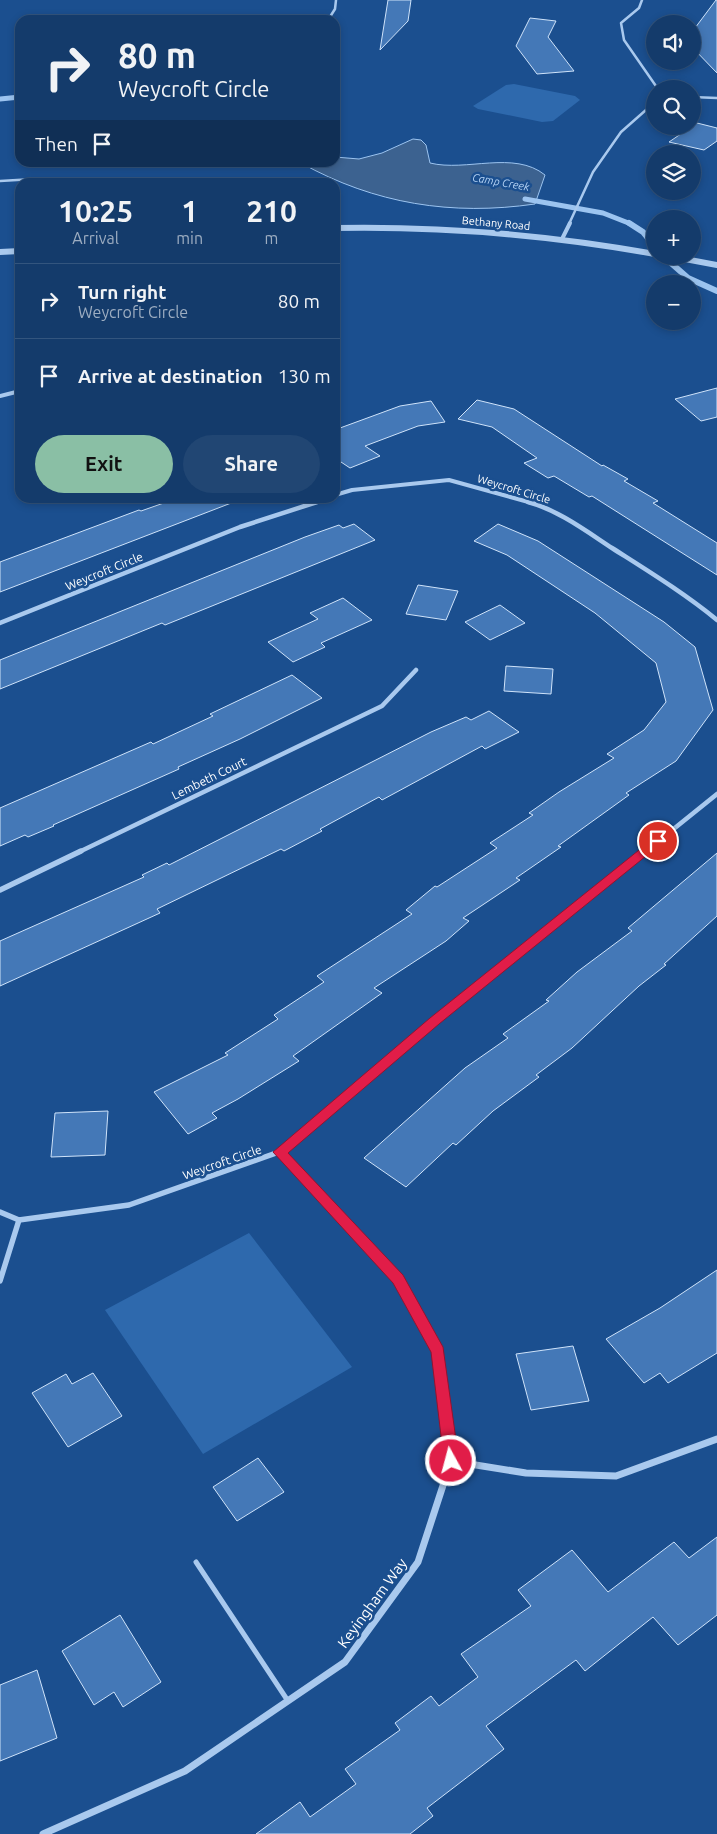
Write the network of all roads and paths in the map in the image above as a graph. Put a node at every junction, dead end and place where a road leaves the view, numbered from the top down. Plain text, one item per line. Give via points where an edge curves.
1 (336, 0) edge
2 (642, 0) edge
3 (331, 15) edge
4 (652, 80) edge
5 (701, 97) edge
6 (717, 98) edge
7 (646, 110) edge
8 (15, 180) edge
9 (0, 181) edge
10 (340, 228) edge
11 (562, 239) junction
12 (15, 251) edge
13 (0, 252) edge
14 (646, 253) edge
15 (701, 262) edge
16 (717, 265) edge
17 (15, 392) edge
18 (0, 396) edge
19 (340, 494) edge
20 (314, 503) edge
21 (717, 620) edge
22 (0, 623) edge
23 (416, 670) dead end
24 (717, 794) edge
25 (0, 890) edge
26 (279, 1152) junction
27 (0, 1212) edge
28 (18, 1220) junction
29 (0, 1281) edge
30 (717, 1438) edge
31 (451, 1461) junction
32 (196, 1562) dead end
33 (288, 1701) junction
34 (43, 1834) edge

1 - 3 street
2 - 4 street via 639,8 621,23 624,40
5 - 6 street
7 - 11 street via 621,132 592,172
8 - 9 street
10 - 11 street, Bethany Road via 430,228
11 - 14 street, Bethany Road
12 - 13 street
15 - 16 street
17 - 18 street
19 - 21 street, Weycroft Circle via 352,490 449,480 543,506 681,592
20 - 22 street, Weycroft Circle via 240,527
23 - 25 street, Lembeth Court via 382,706
24 - 26 street, Weycroft Circle via 443,1014
26 - 28 street, Weycroft Circle via 129,1205
26 - 31 street, Keyingham Way via 398,1279 438,1351
27 - 28 street
28 - 29 street
30 - 31 street via 616,1476 526,1472
31 - 33 street, Keyingham Way via 418,1562 344,1662
32 - 33 lane
33 - 34 street, Keyingham Way via 185,1771

